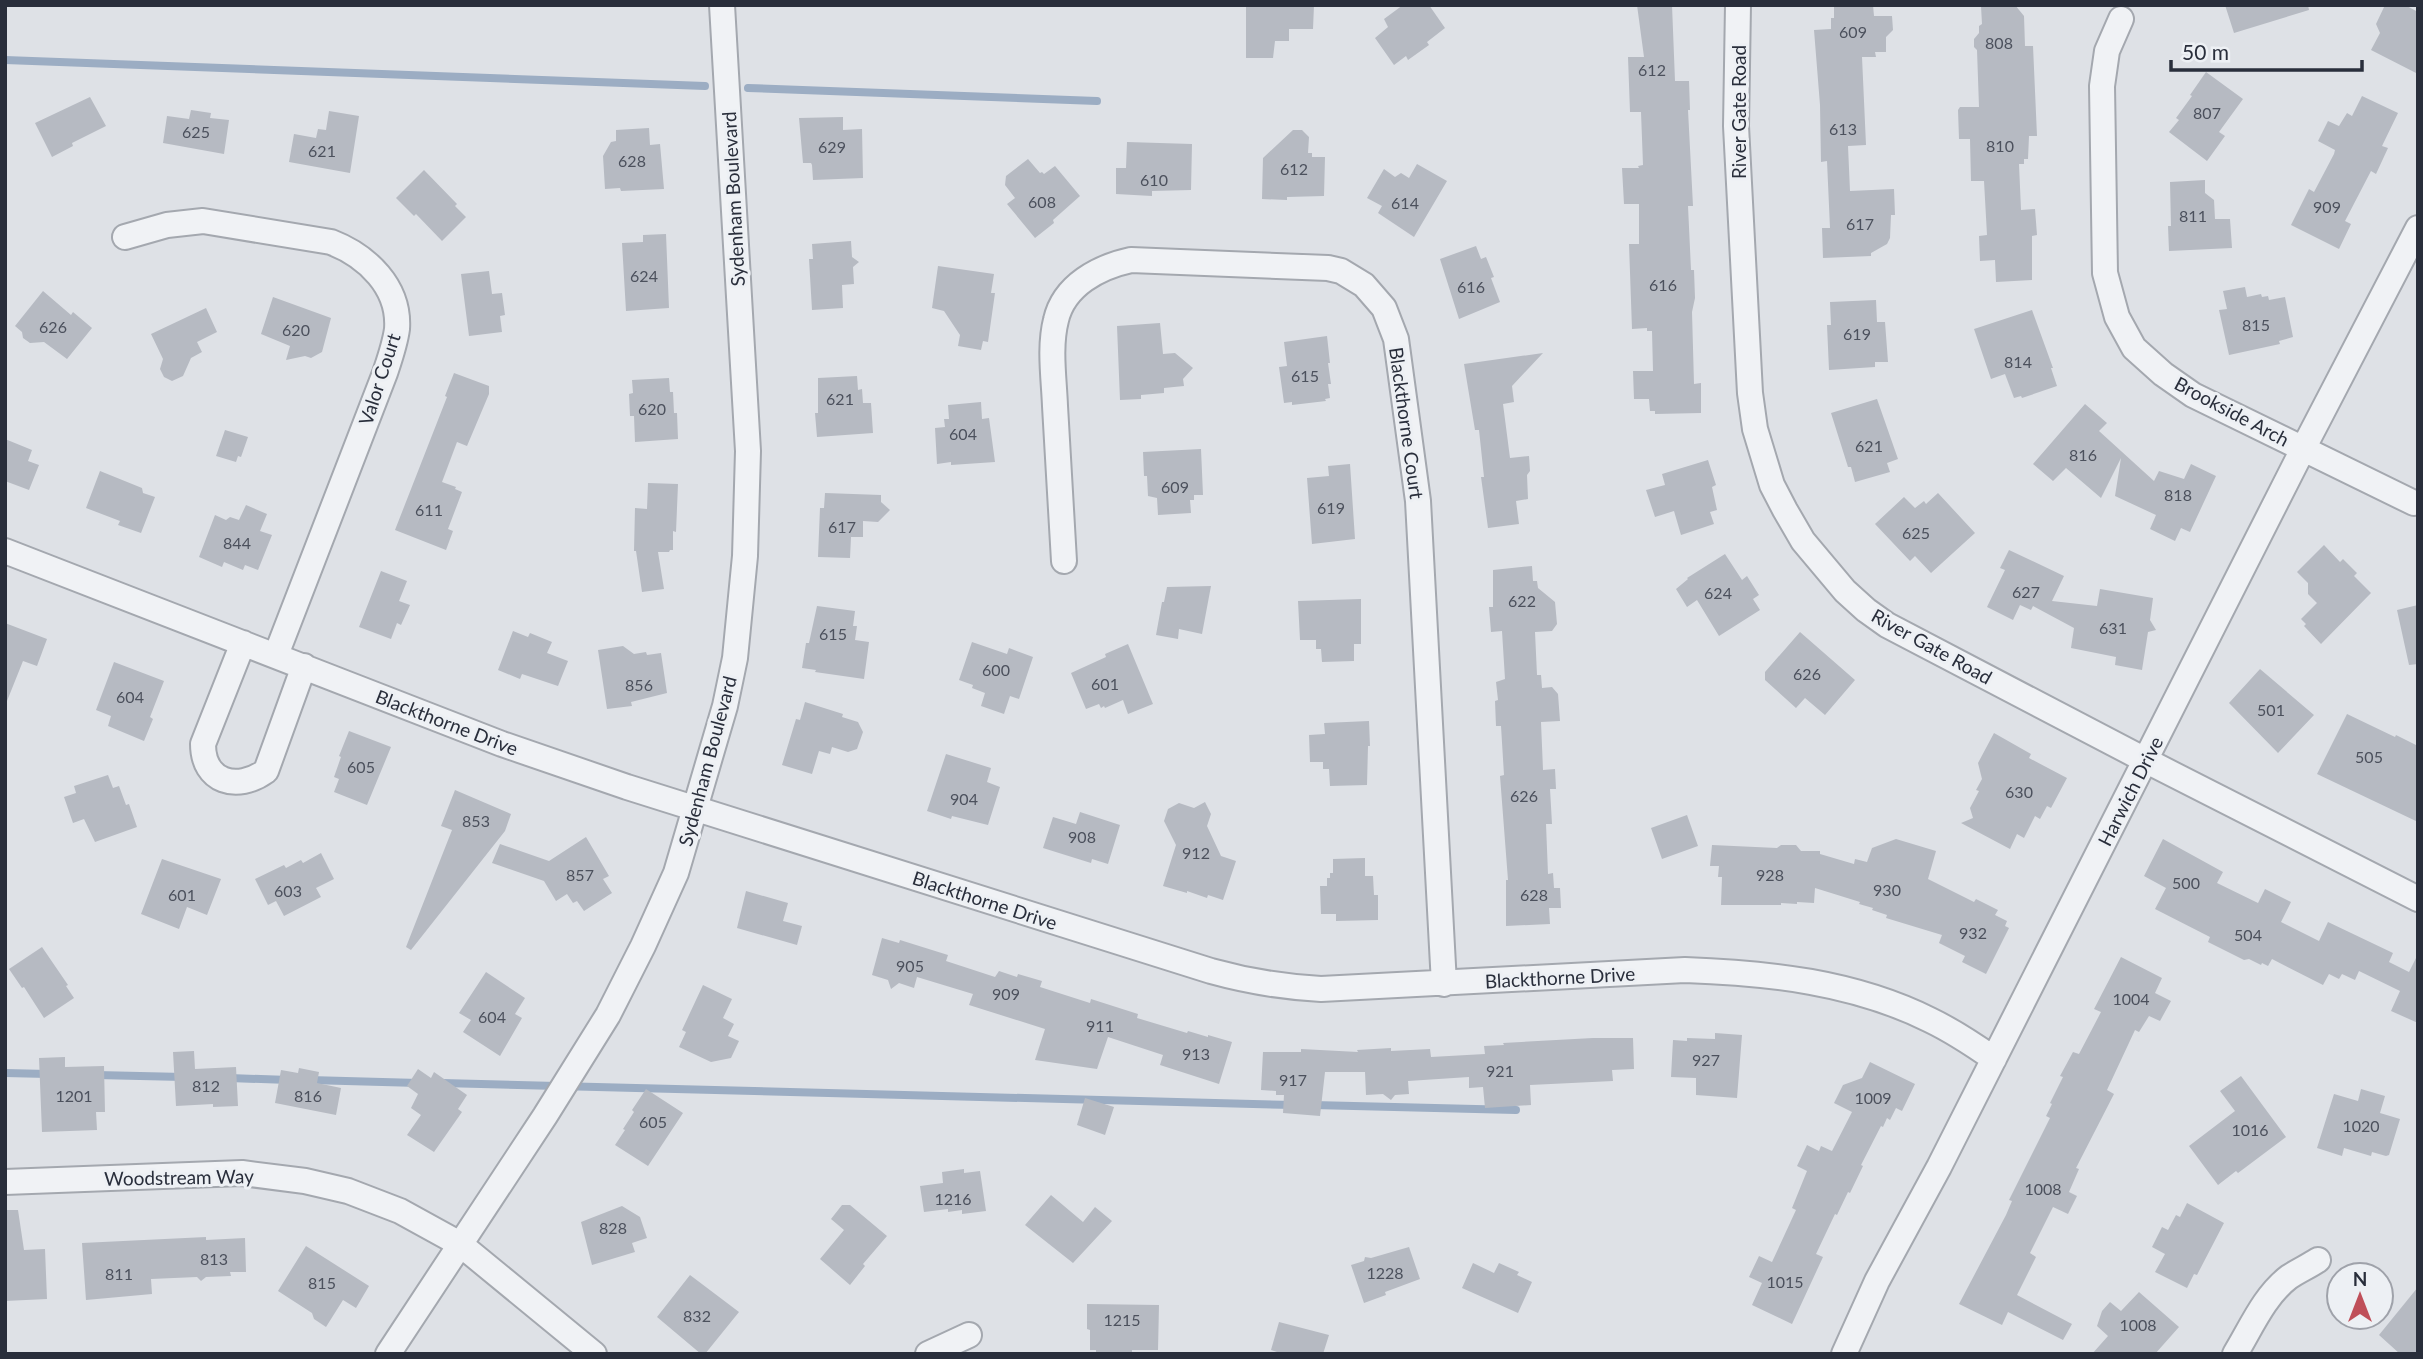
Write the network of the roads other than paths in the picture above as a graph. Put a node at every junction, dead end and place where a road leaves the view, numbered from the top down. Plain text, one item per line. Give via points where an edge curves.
1 (722, 5) edge
2 (1738, 5) edge
3 (2121, 19) dead end
4 (2418, 228) edge
5 (125, 237) dead end
6 (2303, 449) junction
7 (2414, 503) dead end
8 (5, 551) edge
9 (1064, 561) dead end
10 (243, 643) junction
11 (276, 655) junction
12 (304, 666) junction
13 (2145, 760) junction
14 (696, 808) junction
15 (2418, 899) edge
16 (1444, 984) junction
17 (1994, 1059) junction
18 (5, 1182) edge
19 (460, 1244) junction
20 (2318, 1260) dead end
21 (969, 1335) dead end
22 (388, 1354) edge
23 (594, 1354) edge
24 (928, 1354) edge
25 (1844, 1354) edge
26 (2235, 1354) edge

1 - 14 street, Sydenham Boulevard via 748,451 745,556 725,706
2 - 13 street, River Gate Road via 1736,127 1750,393 1772,485 1785,510 1803,541 1845,591 1887,625
3 - 6 street, Brookside Arch via 2107,51 2102,86 2105,273 2117,317 2134,348 2162,374 2193,395
4 - 6 street, Harwich Drive
5 - 11 street, Valor Court via 203,221 331,242 368,262 385,283 395,308 397,327 385,373
6 - 7 street, Brookside Arch
6 - 13 street, Harwich Drive
8 - 10 street, Blackthorne Drive
9 - 16 street, Blackthorne Court via 1053,356 1056,320 1082,280 1108,265 1131,260 1282,264 1341,271 1375,296 1396,340 1418,501
10 - 11 street, Blackthorne Drive
10 - 12 street via 203,744 207,767 232,782 244,782 266,771
11 - 12 street, Blackthorne Drive
12 - 14 street, Blackthorne Drive via 502,744
13 - 15 street, River Gate Road
13 - 17 street, Harwich Drive
14 - 16 street, Blackthorne Drive via 1247,981 1321,989
14 - 19 street, Sydenham Boulevard via 676,873 608,1016
16 - 17 street, Blackthorne Drive via 1685,970 1801,979 1875,998 1930,1020
17 - 25 street, Harwich Drive via 1877,1281
18 - 19 street, Woodstream Way via 242,1173 271,1176 348,1191
19 - 22 street, Sydenham Boulevard
19 - 23 street, Woodstream Way
20 - 26 street via 2275,1291
21 - 24 street

